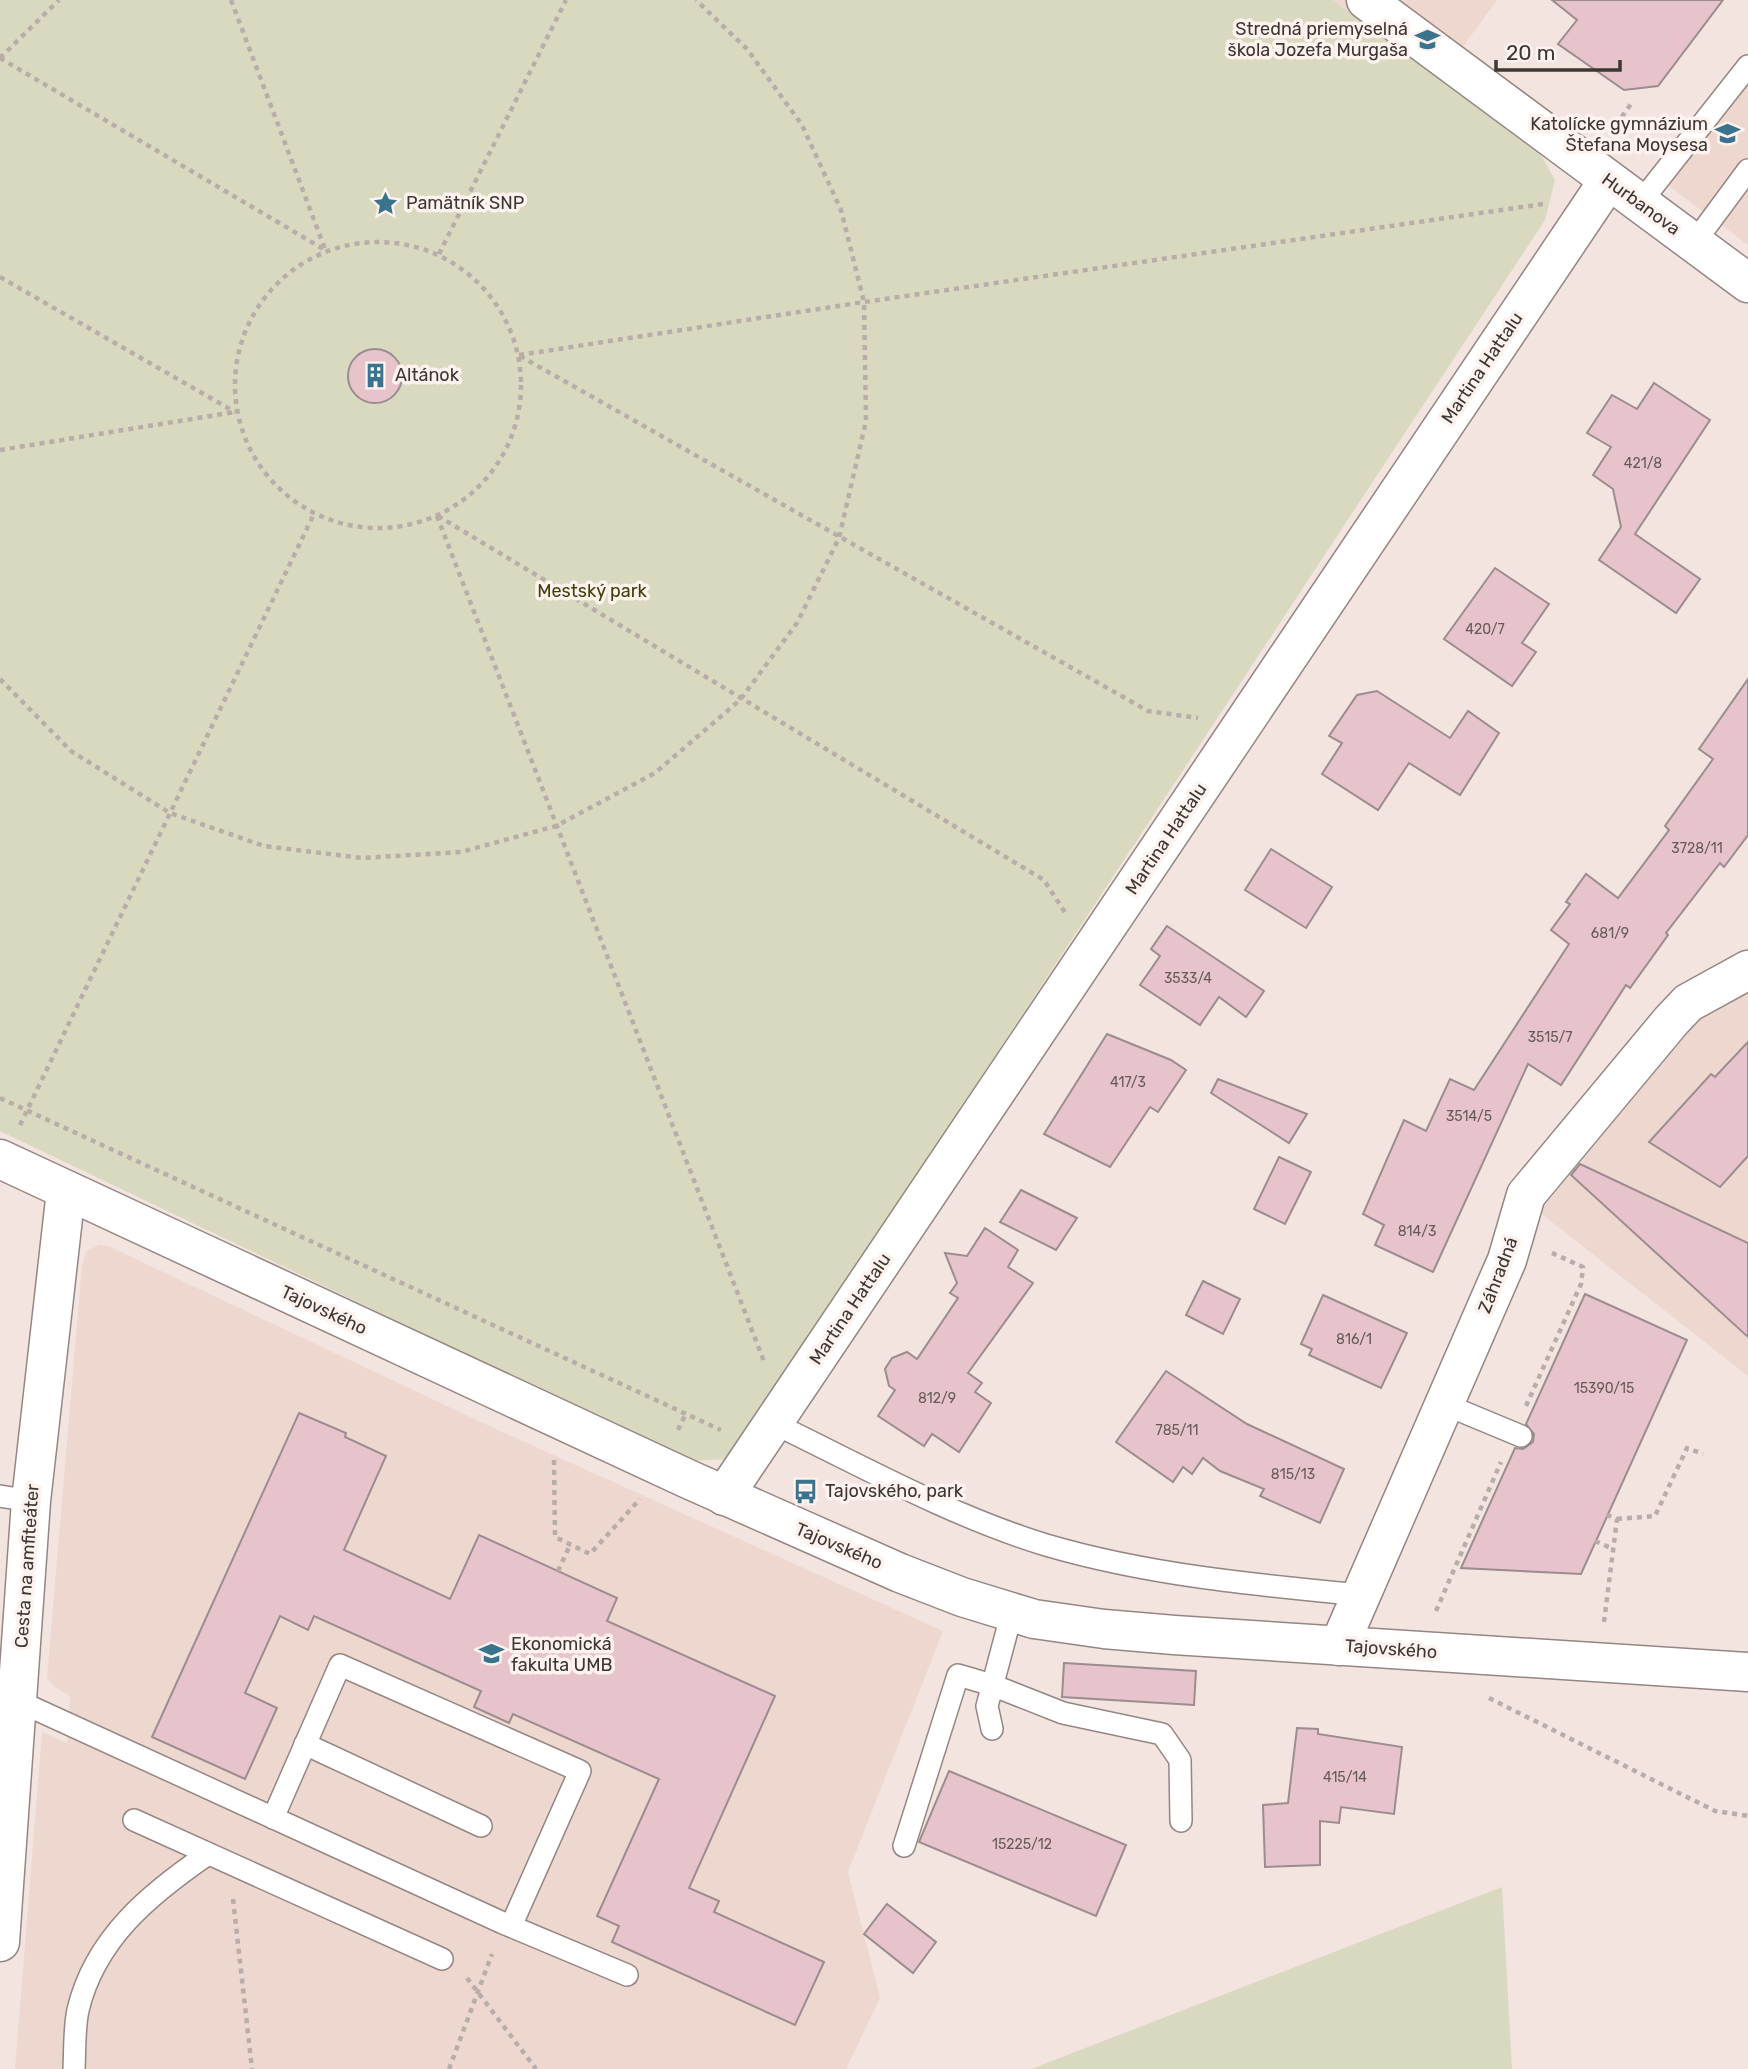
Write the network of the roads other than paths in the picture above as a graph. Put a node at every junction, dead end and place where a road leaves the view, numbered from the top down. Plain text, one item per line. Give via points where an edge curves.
1 (1366, 0) edge
2 (1748, 66) edge
3 (1608, 181) junction
4 (1744, 184) edge
5 (1640, 203) junction
6 (1694, 243) junction
7 (1748, 283) edge
8 (1748, 970) edge
9 (8, 1145) edge
10 (66, 1191) junction
11 (1444, 1404) junction
12 (778, 1417) junction
13 (1521, 1436) dead end
14 (724, 1496) junction
15 (16, 1498) edge
16 (1361, 1595) junction
17 (1012, 1612) junction
18 (1339, 1646) junction
19 (1748, 1672) edge
20 (992, 1685) junction
21 (18, 1701) junction
22 (992, 1729) dead end
23 (305, 1744) junction
24 (273, 1818) junction
25 (134, 1820) dead end
26 (1181, 1821) dead end
27 (481, 1826) dead end
28 (904, 1846) dead end
29 (208, 1854) junction
30 (507, 1925) junction
31 (0, 1942) edge
32 (442, 1959) road end
33 (627, 1975) dead end
34 (74, 2069) edge

1 - 3 street, Hurbanova
2 - 5 lane
3 - 5 street, Hurbanova
3 - 12 street, Martina Hattalu
4 - 6 lane
5 - 6 street, Hurbanova
6 - 7 street, Hurbanova
8 - 11 street, Záhradná via 1688,1003 1526,1195 1507,1259
9 - 10 street, Tajovského
10 - 14 street, Tajovského
10 - 15 street, Cesta na amfiteáter
11 - 13 lane
11 - 16 street, Záhradná
12 - 14 street, Martina Hattalu
12 - 16 lane via 953,1509 1045,1545 1249,1586
14 - 17 street, Tajovského via 900,1573
15 - 21 street, Cesta na amfiteáter
16 - 18 street, Záhradná
17 - 18 street, Tajovského via 1104,1629
17 - 20 lane
18 - 19 street, Tajovského
20 - 22 lane via 987,1706
20 - 26 lane via 1063,1713 1162,1734 1180,1760
20 - 28 lane via 958,1675
21 - 24 lane
21 - 31 street, Cesta na amfiteáter
23 - 24 lane
23 - 27 lane
23 - 30 lane via 340,1665 580,1771
24 - 30 lane
25 - 29 lane
29 - 32 lane
29 - 34 lane via 134,1911 111,1938 78,2010
30 - 33 lane

